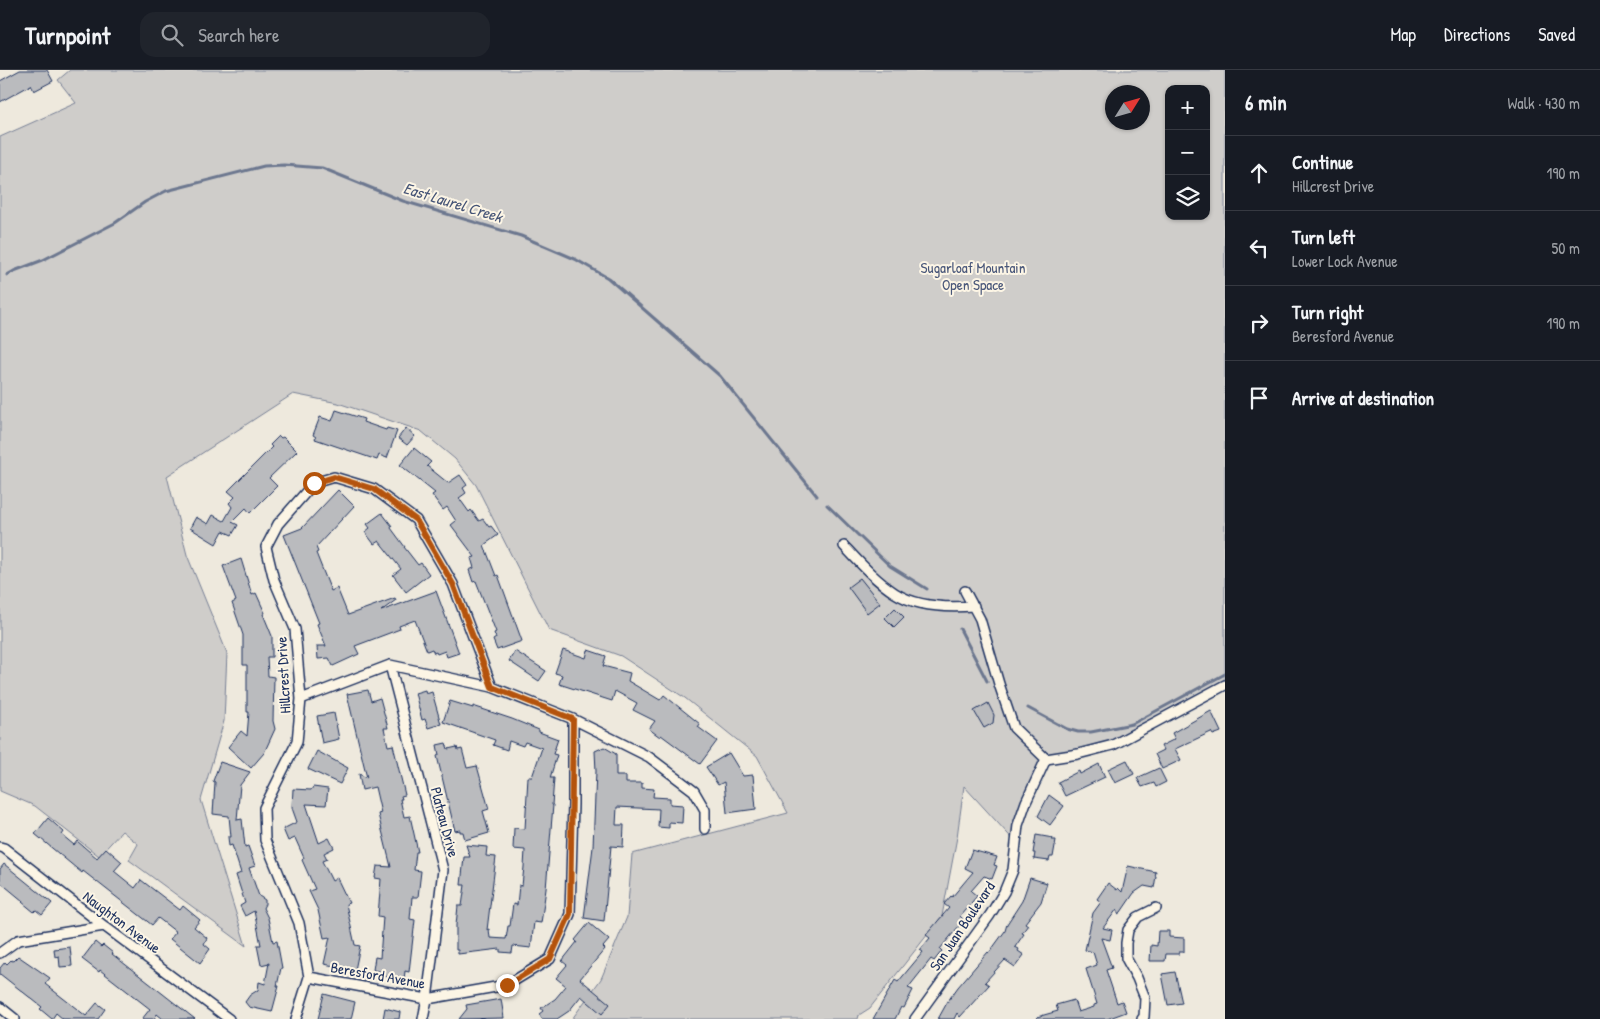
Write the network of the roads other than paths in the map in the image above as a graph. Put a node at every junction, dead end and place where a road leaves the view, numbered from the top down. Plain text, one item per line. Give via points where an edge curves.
1 (844, 546) dead end
2 (965, 590) dead end
3 (974, 606) junction
4 (390, 665) junction
5 (1225, 685) edge
6 (492, 687) junction
7 (300, 699) junction
8 (573, 719) junction
9 (1046, 759) junction
10 (705, 829) dead end
11 (0, 847) edge
12 (1156, 908) dead end
13 (104, 926) junction
14 (0, 953) edge
15 (308, 978) junction
16 (427, 999) junction
17 (0, 1007) edge
18 (15, 1019) edge
19 (228, 1019) edge
20 (296, 1019) edge
21 (423, 1019) edge
22 (915, 1019) edge
23 (1142, 1019) edge

1 - 3 street via 894,593 920,603 956,608
2 - 3 street
3 - 9 street via 1014,728
4 - 6 street
4 - 7 street
4 - 16 street, Plateau Drive via 443,870
5 - 9 street via 1113,745
6 - 7 street, Hillcrest Drive via 453,584 416,520 374,489 334,477 314,483 278,524 266,547 274,580 295,629
6 - 8 street
7 - 15 street, Hillcrest Drive via 297,742 264,808 265,840 299,923
8 - 10 street via 650,757 694,791 705,810
8 - 16 street, Beresford Avenue via 570,914 550,959 507,985
9 - 22 street, San Juan Boulevard via 1018,825 1013,870 1004,892
11 - 13 street, Naughton Avenue
12 - 23 street via 1138,917 1128,930 1126,943 1126,958 1145,998
13 - 14 street via 18,940
13 - 19 street, Naughton Avenue
15 - 16 street, Beresford Avenue
15 - 20 street, Hillcrest Drive
16 - 21 street, Plateau Drive
17 - 18 street

